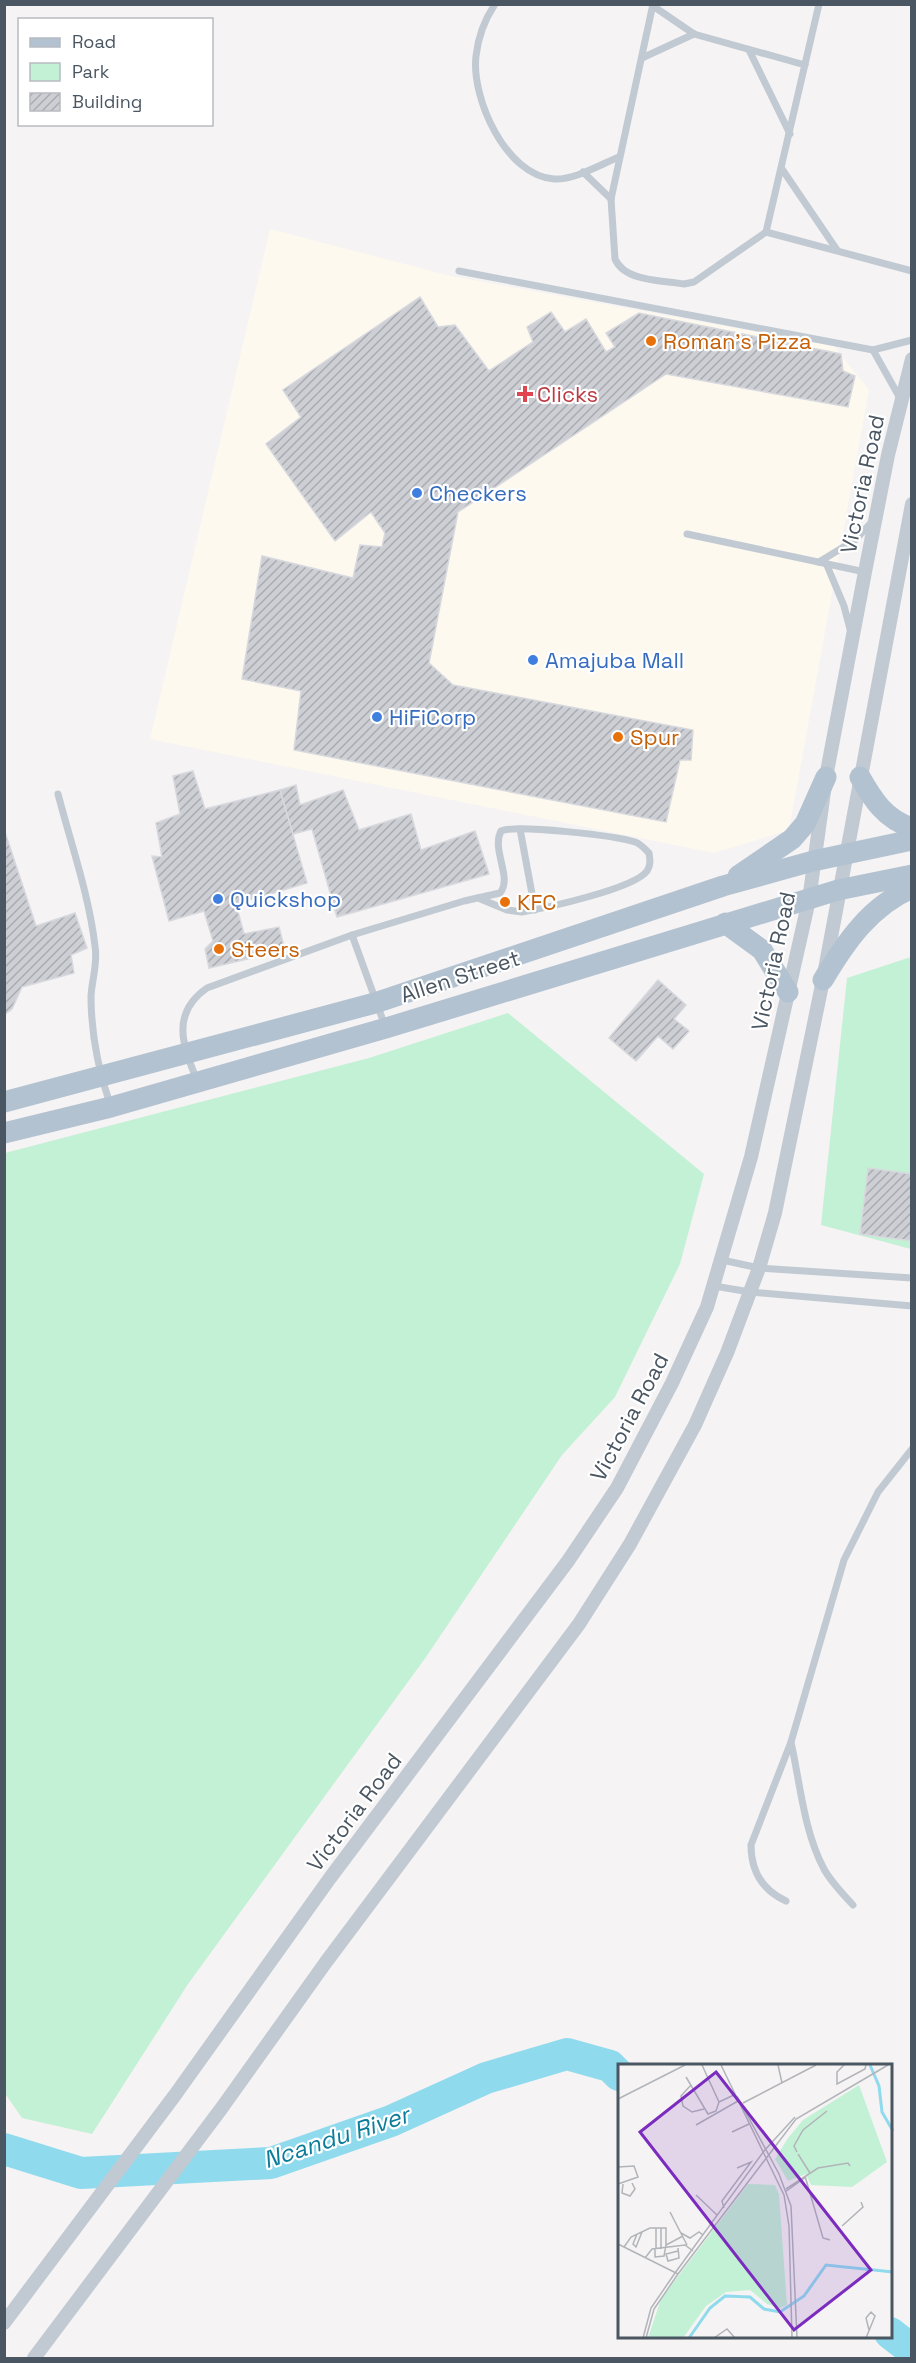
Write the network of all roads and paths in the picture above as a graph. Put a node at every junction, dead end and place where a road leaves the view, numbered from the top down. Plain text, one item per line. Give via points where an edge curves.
1 (495, 4) edge
2 (819, 4) edge
3 (653, 5) edge
4 (694, 34) junction
5 (749, 50) junction
6 (642, 58) junction
7 (805, 64) junction
8 (790, 134) junction
9 (619, 157) junction
10 (782, 169) junction
11 (583, 172) junction
12 (611, 199) junction
13 (766, 232) junction
14 (837, 250) junction
15 (459, 271) dead end
16 (912, 271) edge
17 (912, 340) edge
18 (873, 350) junction
19 (912, 359) edge
20 (906, 392) edge
21 (912, 504) edge
22 (876, 517) junction
23 (687, 534) dead end
24 (823, 563) junction
25 (865, 572) junction
26 (852, 638) junction
27 (826, 777) junction
28 (860, 777) junction
29 (58, 794) dead end
30 (912, 828) edge
31 (520, 829) junction
32 (912, 840) edge
33 (845, 854) junction
34 (813, 861) junction
35 (912, 875) edge
36 (723, 886) junction
37 (912, 888) edge
38 (838, 890) junction
39 (478, 898) junction
40 (809, 900) junction
41 (535, 910) junction
42 (725, 923) junction
43 (352, 935) junction
44 (823, 980) junction
45 (788, 992) junction
46 (375, 1003) junction
47 (386, 1028) junction
48 (187, 1056) junction
49 (100, 1077) junction
50 (198, 1082) junction
51 (4, 1102) edge
52 (111, 1107) junction
53 (4, 1132) edge
54 (722, 1260) junction
55 (759, 1269) junction
56 (912, 1278) edge
57 (714, 1286) junction
58 (750, 1292) junction
59 (908, 1307) edge
60 (912, 1313) edge
61 (912, 1449) edge
62 (791, 1742) junction
63 (786, 1901) dead end
64 (853, 1905) dead end
65 (4, 2323) edge
66 (34, 2358) edge

1 - 11 lane via 486,18 476,57 481,105 505,148 530,172 564,179
2 - 7 lane
3 - 4 lane
3 - 6 lane
4 - 5 lane
4 - 6 lane
5 - 7 lane
5 - 8 lane
6 - 9 lane
7 - 8 lane
8 - 10 lane
9 - 11 lane
9 - 12 lane
10 - 13 lane
10 - 14 lane
11 - 12 lane
12 - 13 lane via 615,259 628,274 684,284 694,282
13 - 14 lane
14 - 16 lane
15 - 18 lane
17 - 18 lane
18 - 20 lane
19 - 20 street, Victoria Road
20 - 22 street, Victoria Road
21 - 28 street
22 - 24 lane via 855,540
22 - 25 street, Victoria Road
23 - 24 lane
24 - 25 lane
24 - 26 lane via 844,606
25 - 26 street, Victoria Road
26 - 27 street, Victoria Road
27 - 34 street, Victoria Road
27 - 36 main road via 805,824 792,839
28 - 30 main road via 878,807 898,823
28 - 33 street
29 - 49 lane via 96,948 91,1020
31 - 39 lane via 506,829 499,836 504,890
31 - 41 lane
31 - 41 lane via 634,841 649,853 645,874 614,889
32 - 33 main road, Allen Street
33 - 34 main road, Allen Street
33 - 38 street
34 - 36 main road, Allen Street
34 - 40 street, Victoria Road
35 - 38 main road, Allen Street
36 - 46 main road, Allen Street
37 - 44 main road via 876,910 858,928
38 - 40 main road, Allen Street
38 - 44 street
39 - 41 lane via 507,910
39 - 43 lane
40 - 42 main road, Allen Street
40 - 45 street, Victoria Road
42 - 45 main road via 762,950
42 - 47 main road, Allen Street
43 - 46 lane
43 - 48 lane via 200,993 182,1018
44 - 55 street via 775,1214
45 - 54 street, Victoria Road via 751,1157
46 - 47 lane
46 - 48 main road, Allen Street
47 - 50 main road, Allen Street
48 - 49 main road, Allen Street
48 - 50 lane
49 - 51 main road, Allen Street
49 - 52 lane
50 - 52 main road, Allen Street
52 - 53 main road, Allen Street
54 - 55 lane
54 - 57 street, Victoria Road
55 - 56 lane
55 - 58 street
57 - 58 lane
57 - 65 street, Victoria Road via 672,1383 617,1488 568,1561
58 - 59 lane
58 - 66 street via 695,1425 630,1544 579,1624
59 - 60 lane
61 - 62 lane via 878,1492 844,1560
62 - 63 lane via 751,1845 751,1860 759,1878 771,1894
62 - 64 lane via 819,1860

